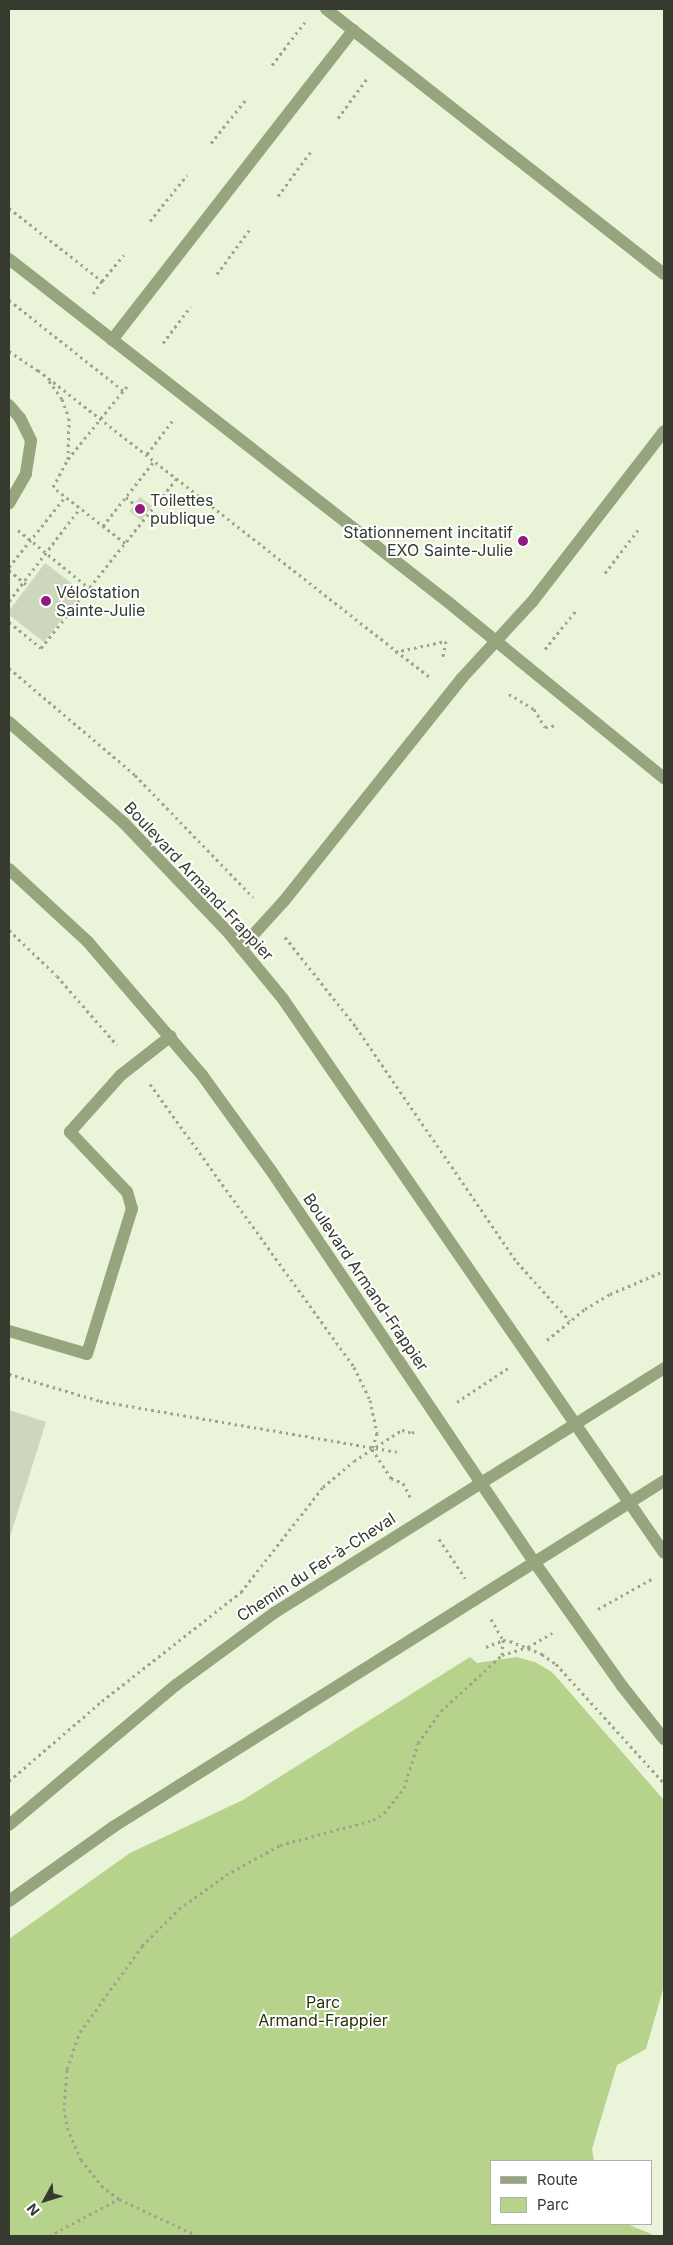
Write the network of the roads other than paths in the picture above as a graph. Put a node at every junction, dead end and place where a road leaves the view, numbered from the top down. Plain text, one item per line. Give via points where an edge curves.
1 (326, 9) edge
2 (353, 30) junction
3 (9, 259) edge
4 (664, 274) edge
5 (112, 340) junction
6 (9, 405) edge
7 (664, 431) edge
8 (9, 503) edge
9 (494, 642) junction
10 (9, 722) edge
11 (664, 778) edge
12 (9, 869) edge
13 (241, 948) junction
14 (171, 1036) junction
15 (9, 1331) edge
16 (664, 1368) edge
17 (576, 1424) junction
18 (664, 1481) edge
19 (480, 1482) junction
20 (630, 1502) junction
21 (664, 1553) edge
22 (535, 1563) junction
23 (664, 1739) edge
24 (9, 1825) edge
25 (9, 1901) edge

1 - 2 street
2 - 4 street
2 - 5 street
3 - 5 street
5 - 9 street
6 - 8 street via 20,418 31,441 26,474
7 - 9 street via 532,602
9 - 11 street
9 - 13 street via 279,907
10 - 13 street, Boulevard Armand-Frappier via 124,823
12 - 14 street, Boulevard Armand-Frappier via 88,942
13 - 17 street, Boulevard Armand-Frappier via 302,1024
14 - 15 street via 121,1075 70,1132 127,1192 132,1209 87,1354
14 - 19 street, Boulevard Armand-Frappier via 272,1172
16 - 17 street, Chemin du Fer-à-Cheval
17 - 19 street, Chemin du Fer-à-Cheval
17 - 20 street, Boulevard Armand-Frappier
18 - 20 street
19 - 22 street, Boulevard Armand-Frappier
19 - 24 street, Chemin du Fer-à-Cheval via 244,1635 176,1685
20 - 21 street, Boulevard Armand-Frappier
20 - 22 street
22 - 23 street, Boulevard Armand-Frappier via 622,1686
22 - 25 street via 113,1827

